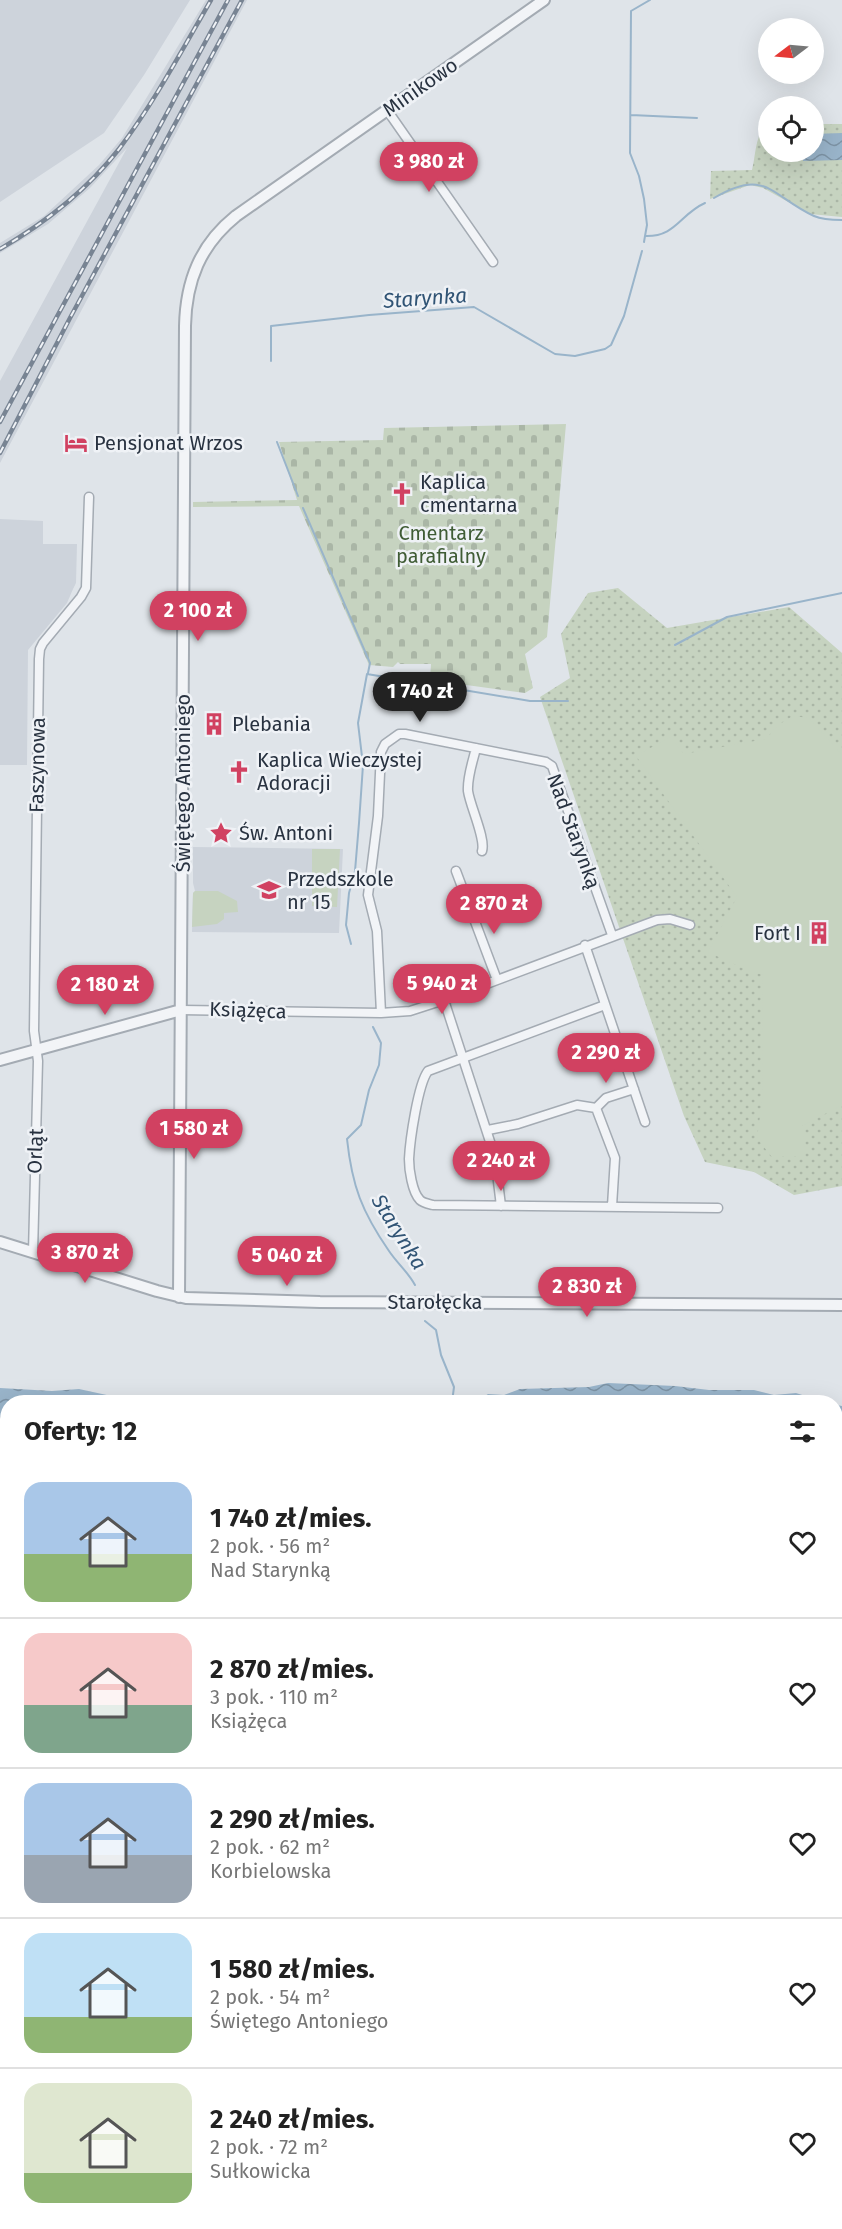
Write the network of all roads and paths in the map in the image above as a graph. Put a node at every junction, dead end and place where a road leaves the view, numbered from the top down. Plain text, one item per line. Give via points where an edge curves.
1 (544, 0) edge
2 (387, 110) junction
3 (493, 262) dead end
4 (194, 270) joint
5 (89, 497) dead end
6 (476, 748) junction
7 (482, 851) dead end
8 (456, 871) dead end
9 (690, 925) dead end
10 (612, 935) junction
11 (585, 945) junction
12 (497, 980) junction
13 (444, 1000) junction
14 (605, 1005) junction
15 (181, 1013) junction
16 (381, 1013) junction
17 (36, 1050) junction
18 (465, 1057) junction
19 (0, 1060) edge
20 (634, 1089) junction
21 (596, 1108) junction
22 (645, 1122) dead end
23 (488, 1130) junction
24 (501, 1206) junction
25 (612, 1206) junction
26 (718, 1208) dead end
27 (0, 1242) edge
28 (33, 1252) junction
29 (178, 1297) junction
30 (842, 1305) edge

1 - 2 street, Minikowo
2 - 3 street
2 - 4 street, Minikowo via 228,222
4 - 15 street, Świętego Antoniego via 187,294 185,326
5 - 17 street, Faszynowa via 86,588 39,653 34,898
6 - 7 street via 468,790 484,842
6 - 10 street, Nad Starynką via 552,766
6 - 16 street, Nad Starynką via 402,734 381,749 368,895 377,931
8 - 12 street
9 - 10 street, Książęca via 657,920
10 - 11 street, Książęca
11 - 12 street, Książęca
11 - 14 street
12 - 13 street, Książęca
13 - 16 street, Książęca via 410,1011
13 - 18 street
14 - 18 street
14 - 20 street
15 - 16 street, Książęca
15 - 17 street, Książęca
15 - 29 street, Świętego Antoniego
17 - 19 street, Książęca
17 - 28 street, Orląt
18 - 23 street
18 - 24 street via 434,1067 424,1076 410,1170 418,1196 426,1203
20 - 21 street via 606,1098
20 - 22 street
21 - 23 street via 577,1105
21 - 25 street via 615,1158
23 - 24 street
24 - 25 street
25 - 26 street
27 - 28 street, Starołęcka
28 - 29 street, Starołęcka
29 - 30 street, Starołęcka via 307,1302

